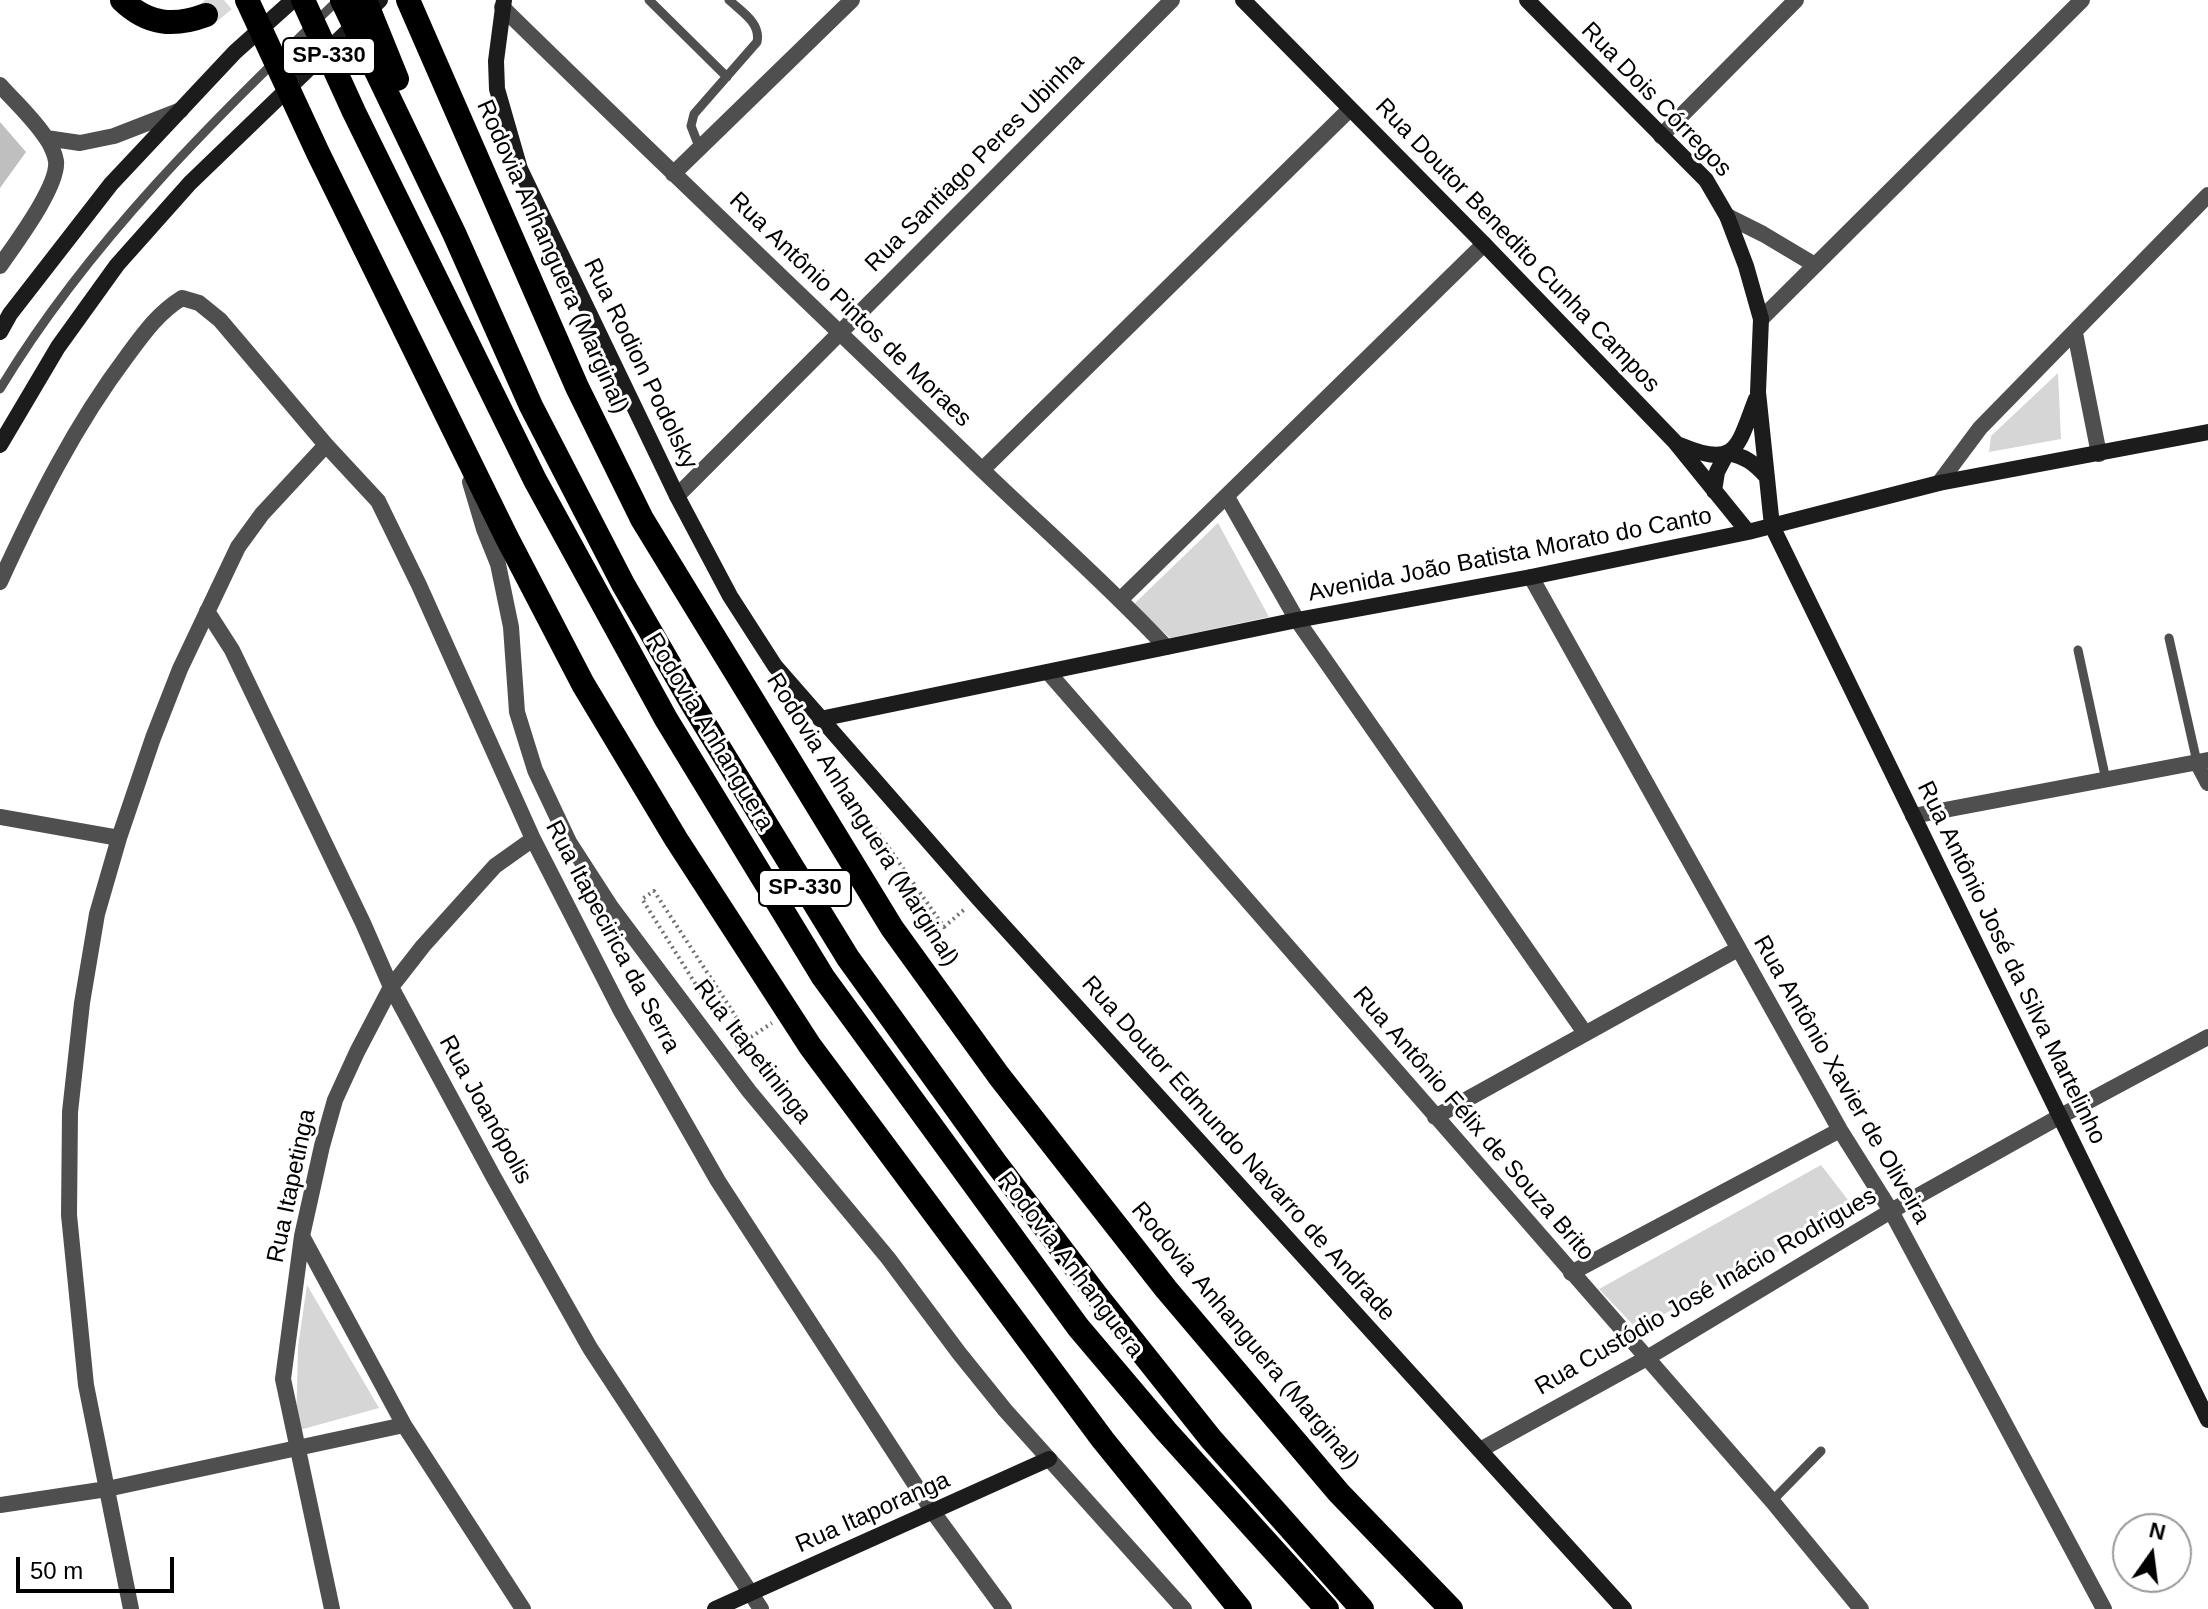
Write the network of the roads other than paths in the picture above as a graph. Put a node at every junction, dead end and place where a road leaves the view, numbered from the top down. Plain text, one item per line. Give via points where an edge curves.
1 (122, 0) edge
2 (247, 0) edge
3 (293, 0) edge
4 (303, 0) edge
5 (340, 0) edge
6 (365, 0) edge
7 (380, 0) edge
8 (408, 0) edge
9 (649, 0) edge
10 (729, 0) edge
11 (852, 0) edge
12 (1172, 0) edge
13 (1243, 0) edge
14 (1527, 0) edge
15 (1796, 0) edge
16 (2082, 0) edge
17 (503, 4) edge
18 (206, 15) tunnel mouth
19 (387, 74) junction
20 (727, 77) junction
21 (0, 85) edge
22 (1350, 109) junction
23 (181, 110) junction
24 (1661, 136) junction
25 (46, 138) junction
26 (700, 149) junction
27 (673, 174) junction
28 (2208, 195) edge
29 (1727, 216) junction
30 (1484, 244) junction
31 (1815, 265) junction
32 (0, 266) edge
33 (1761, 319) junction
34 (0, 332) edge
35 (840, 332) junction
36 (2075, 333) junction
37 (0, 389) edge
38 (1758, 392) junction
39 (2208, 432) edge
40 (455, 434) junction
41 (1675, 442) junction
42 (0, 445) edge
43 (326, 445) junction
44 (1727, 453) junction
45 (2099, 454) junction
46 (982, 470) junction
47 (1766, 476) junction
48 (1939, 483) junction
49 (1714, 491) junction
50 (677, 496) junction
51 (1227, 497) junction
52 (1772, 526) junction
53 (1748, 532) junction
54 (1531, 577) junction
55 (0, 582) edge
56 (1121, 599) junction
57 (207, 611) junction
58 (1297, 620) junction
59 (2169, 638) dead end
60 (1166, 647) junction
61 (2078, 650) dead end
62 (1048, 672) junction
63 (820, 719) junction
64 (2202, 761) edge
65 (2106, 780) junction
66 (2208, 783) edge
67 (1913, 816) junction
68 (0, 817) edge
69 (119, 838) junction
70 (533, 839) junction
71 (1738, 949) junction
72 (391, 987) junction
73 (1585, 1033) junction
74 (2208, 1037) edge
75 (1435, 1117) junction
76 (2059, 1117) junction
77 (1840, 1130) junction
78 (1891, 1211) junction
79 (302, 1236) junction
80 (1571, 1273) junction
81 (1647, 1358) junction
82 (2208, 1420) edge
83 (404, 1425) junction
84 (1166, 1431) junction
85 (297, 1450) junction
86 (1480, 1450) junction
87 (1821, 1451) dead end
88 (1049, 1459) junction
89 (107, 1489) junction
90 (1772, 1501) junction
91 (0, 1505) edge
92 (933, 1512) junction
93 (750, 1594) junction
94 (131, 1609) edge
95 (332, 1609) edge
96 (523, 1609) edge
97 (715, 1609) edge
98 (761, 1609) edge
99 (1004, 1609) edge
100 (1184, 1609) edge
101 (1240, 1609) edge
102 (1310, 1609) edge
103 (1327, 1609) edge
104 (1362, 1609) edge
105 (1451, 1609) edge
106 (1624, 1609) edge
107 (1861, 1609) edge
108 (2104, 1609) edge

1 - 18 highway via 158,22 186,23
2 - 40 highway
3 - 23 street
4 - 84 highway, Rodovia Anhanguera / SP-330 via 535,480 666,719 823,977 1078,1327
5 - 19 highway, Rodovia Anhanguera / SP-330
5 - 37 lane via 215,119 117,229 30,339
6 - 19 highway
7 - 42 street via 190,183 117,265 58,347
8 - 105 highway, Rodovia Anhanguera (Marginal) via 577,387 642,519 892,928 999,1076 1166,1289 1339,1493
9 - 20 lane
10 - 20 lane via 755,24 759,37
11 - 26 street
12 - 35 street, Rua Santiago Peres Ubinha
13 - 22 street, Rua Doutor Benedito Cunha Campos
14 - 24 street, Rua Dois Córregos
15 - 24 street
16 - 31 street
17 - 27 street, Rua Antônio Pintos de Moraes
17 - 50 street, Rua Rodion Podolsky via 497,89 520,169
19 - 104 highway, Rodovia Anhanguera / SP-330 via 531,406 623,584 848,958 1097,1296 1211,1439
20 - 26 lane via 692,119
21 - 25 street
22 - 30 street, Rua Doutor Benedito Cunha Campos
22 - 46 street
23 - 25 street via 103,139 80,143
23 - 34 street via 111,184
24 - 29 street, Rua Dois Córregos via 1706,180
25 - 32 street via 56,160 55,176
26 - 27 street
27 - 35 street, Rua Antônio Pintos de Moraes
28 - 36 street
29 - 31 street
29 - 33 street, Rua Dois Córregos
30 - 41 street, Rua Doutor Benedito Cunha Campos
30 - 51 street
31 - 33 street
33 - 38 street, Rua Dois Córregos
35 - 46 street, Rua Antônio Pintos de Moraes
35 - 50 street, Rua Santiago Peres Ubinha
36 - 45 street
36 - 48 street via 1980,428
38 - 44 street via 1742,436
38 - 47 street, Rua Dois Córregos
39 - 45 street, Avenida João Batista Morato do Canto
40 - 88 street, Rua Itapetininga via 500,576 511,627 517,712 535,770 569,842 611,907 749,1091
40 - 101 highway via 583,684 810,1046 1103,1440
41 - 44 street via 1710,456
41 - 49 street, Rua Doutor Benedito Cunha Campos
43 - 55 street, Rua Itapecirica da Serra via 220,320 199,303 182,298 152,322 106,384 75,433
43 - 57 street via 238,547
43 - 70 street, Rua Itapecirica da Serra via 378,501
44 - 47 street via 1753,462
44 - 49 street
45 - 48 street, Avenida João Batista Morato do Canto
46 - 56 street, Rua Antônio Pintos de Moraes
47 - 52 street, Rua Dois Córregos
48 - 52 street, Avenida João Batista Morato do Canto
49 - 53 street, Rua Doutor Benedito Cunha Campos
50 - 63 street, Rua Rodion Podolsky via 767,654
51 - 56 street
51 - 58 street
52 - 53 street, Avenida João Batista Morato do Canto
52 - 67 street, Rua Antônio José da Silva Martelinho
53 - 54 street, Avenida João Batista Morato do Canto
54 - 58 street, Avenida João Batista Morato do Canto
54 - 71 street, Rua Antônio Xavier de Oliveira
56 - 60 street, Rua Antônio Pintos de Moraes
57 - 69 street via 153,738
57 - 72 street, Rua Joanópolis via 232,650
58 - 60 street, Avenida João Batista Morato do Canto
58 - 73 street
59 - 64 lane
60 - 62 street, Avenida João Batista Morato do Canto
61 - 65 lane
62 - 63 street, Avenida João Batista Morato do Canto
62 - 75 street, Rua Antônio Félix de Souza Brito
63 - 86 street, Rua Doutor Edmundo Navarro de Andrade
64 - 65 street
64 - 66 street
65 - 67 street
67 - 76 street, Rua Antônio José da Silva Martelinho
68 - 69 street
69 - 89 street via 97,914 70,1112 69,1215 77,1299 86,1385
70 - 72 street, Rua Itapetinga via 495,866
70 - 92 street, Rua Itapecirica da Serra via 621,1011 718,1181
71 - 73 street
71 - 77 street, Rua Antônio Xavier de Oliveira
72 - 79 street, Rua Itapetinga via 335,1100
72 - 93 street, Rua Joanópolis via 590,1348
73 - 75 street
74 - 76 street, Rua Custódio José Inácio Rodrigues
75 - 80 street, Rua Antônio Félix de Souza Brito
76 - 78 street, Rua Custódio José Inácio Rodrigues
76 - 82 street, Rua Antônio José da Silva Martelinho
77 - 78 street, Rua Antônio Xavier de Oliveira
77 - 80 street
78 - 81 street, Rua Custódio José Inácio Rodrigues
78 - 108 street, Rua Antônio Xavier de Oliveira
79 - 83 street
79 - 85 street, Rua Itapetinga via 283,1379
80 - 81 street, Rua Antônio Félix de Souza Brito
81 - 86 street, Rua Custódio José Inácio Rodrigues
81 - 90 street, Rua Antônio Félix de Souza Brito
83 - 85 street
83 - 96 street
84 - 102 highway
84 - 103 highway, Rodovia Anhanguera / SP-330
85 - 89 street
85 - 95 street, Rua Itapetinga
86 - 106 street, Rua Doutor Edmundo Navarro de Andrade
87 - 90 lane
88 - 92 street, Rua Itaporanga
88 - 100 street, Rua Itapetininga
89 - 91 street
89 - 94 street
90 - 107 street, Rua Antônio Félix de Souza Brito
92 - 93 street, Rua Itaporanga
92 - 99 street, Rua Itapecirica da Serra
93 - 97 street, Rua Itaporanga
93 - 98 street, Rua Joanópolis

